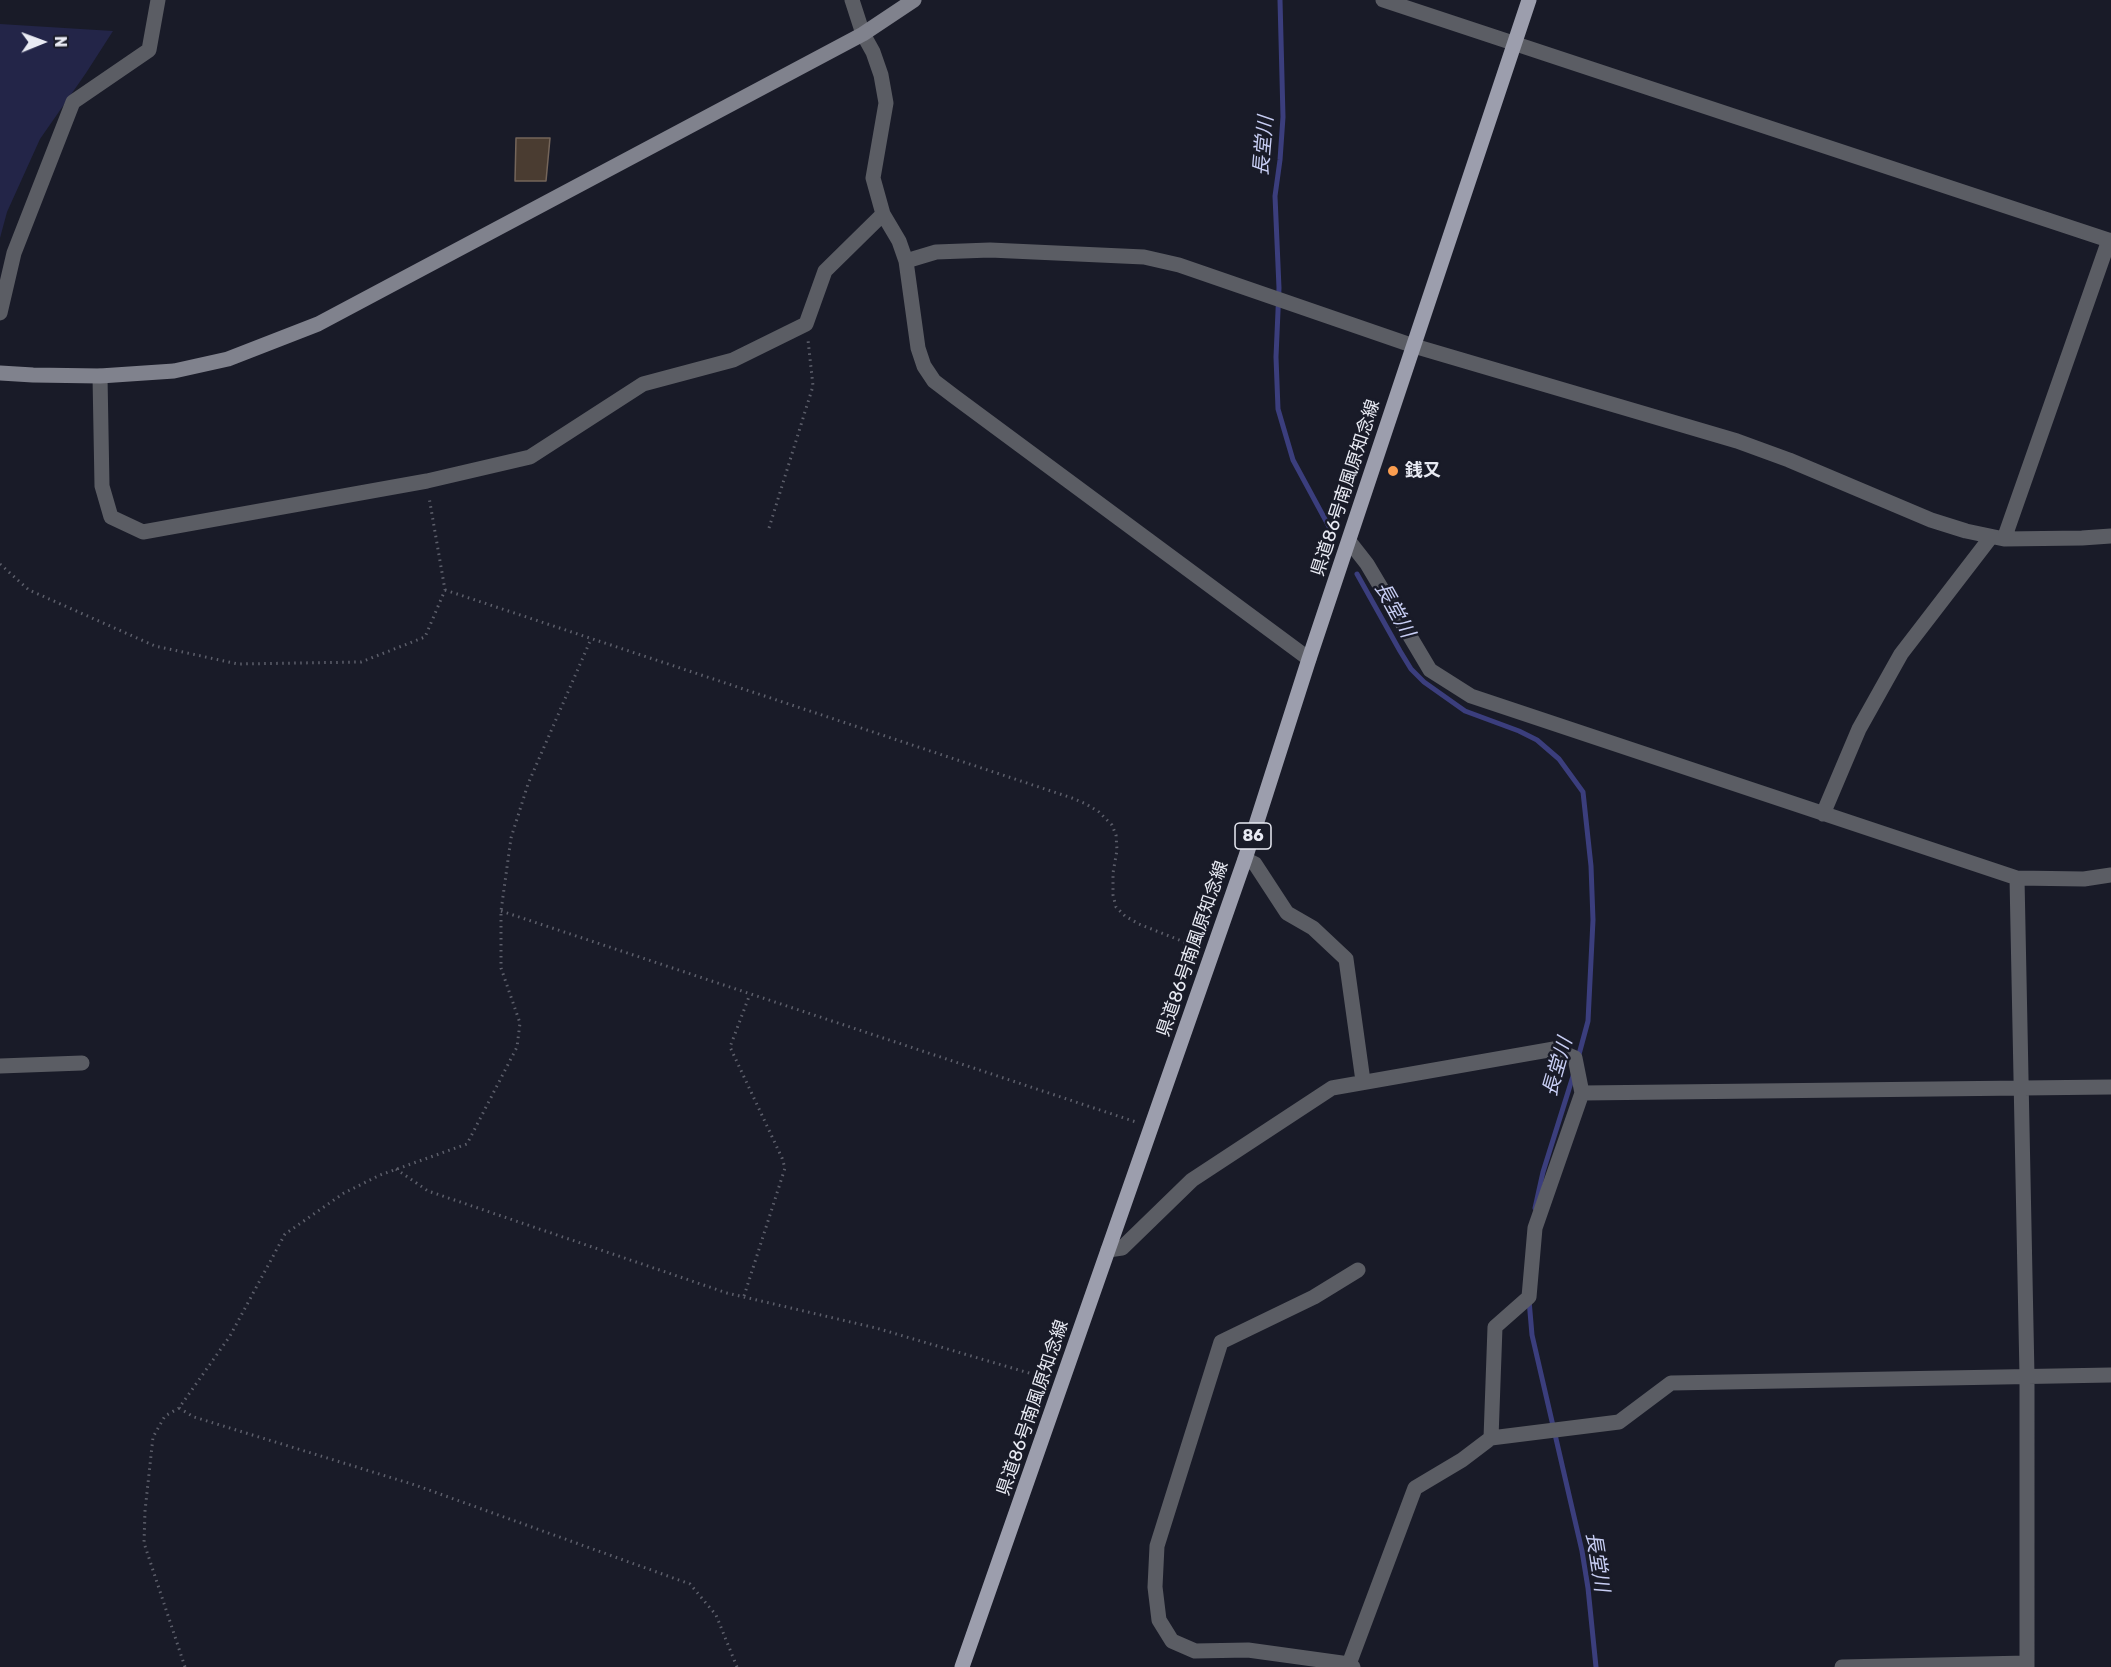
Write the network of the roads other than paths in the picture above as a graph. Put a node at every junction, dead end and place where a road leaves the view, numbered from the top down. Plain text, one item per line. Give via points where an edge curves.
1 (158, 0) edge
2 (852, 0) edge
3 (914, 0) edge
4 (1383, 0) edge
5 (1529, 0) edge
6 (863, 34) junction
7 (1515, 44) junction
8 (884, 214) junction
9 (2110, 241) edge
10 (906, 261) junction
11 (0, 313) edge
12 (1414, 346) junction
13 (0, 373) edge
14 (100, 376) junction
15 (2111, 536) edge
16 (1998, 538) junction
17 (1349, 541) junction
18 (1309, 659) junction
19 (1823, 814) junction
20 (1245, 859) junction
21 (2111, 875) edge
22 (2017, 878) junction
23 (82, 1063) dead end
24 (0, 1066) edge
25 (1363, 1082) junction
26 (2111, 1087) edge
27 (2021, 1088) junction
28 (1582, 1093) junction
29 (1108, 1250) junction
30 (1358, 1270) dead end
31 (2111, 1375) edge
32 (2027, 1376) junction
33 (1491, 1438) junction
34 (1351, 1665) edge
35 (2027, 1665) edge
36 (962, 1667) edge
37 (1842, 1667) edge

1 - 11 street via 149,50 73,102 14,253
2 - 6 street
3 - 6 street
4 - 7 street
5 - 7 main road, 県道86号南風原知念線 / 86
6 - 8 street via 873,52 886,103 873,178
6 - 14 street via 318,324 228,359 174,371
7 - 9 street
7 - 12 main road, 県道86号南風原知念線 / 86
8 - 10 street
8 - 14 street via 825,271 806,324 733,360 643,384 530,457 427,481 143,532 111,517 102,486
9 - 16 street
10 - 12 street via 936,252 990,250 1144,257 1179,265
10 - 18 street via 918,348 934,381
12 - 16 street via 1737,441 1931,520
12 - 17 main road, 県道86号南風原知念線 / 86
13 - 14 street
15 - 16 street
16 - 19 street via 1901,654 1859,729
17 - 18 main road, 県道86号南風原知念線 / 86
17 - 19 street via 1367,564 1430,670 1471,696
18 - 20 main road, 県道86号南風原知念線 / 86
19 - 22 street
20 - 25 street via 1255,864 1287,913 1312,928 1346,959
20 - 29 main road, 県道86号南風原知念線 / 86
21 - 22 street via 2084,879
22 - 27 street
23 - 24 street
25 - 28 street via 1554,1049 1575,1058
25 - 29 street via 1332,1088 1192,1180 1122,1248
26 - 27 street
27 - 28 street
27 - 32 street
28 - 33 street via 1535,1228 1529,1297 1495,1327
29 - 36 main road, 県道86号南風原知念線 / 86
30 - 34 street via 1314,1297 1221,1342 1157,1546 1155,1587 1159,1620 1172,1641 1195,1651 1248,1650
31 - 32 street
32 - 33 street via 1671,1383 1619,1422
32 - 35 street
33 - 34 street via 1415,1488
35 - 37 street

